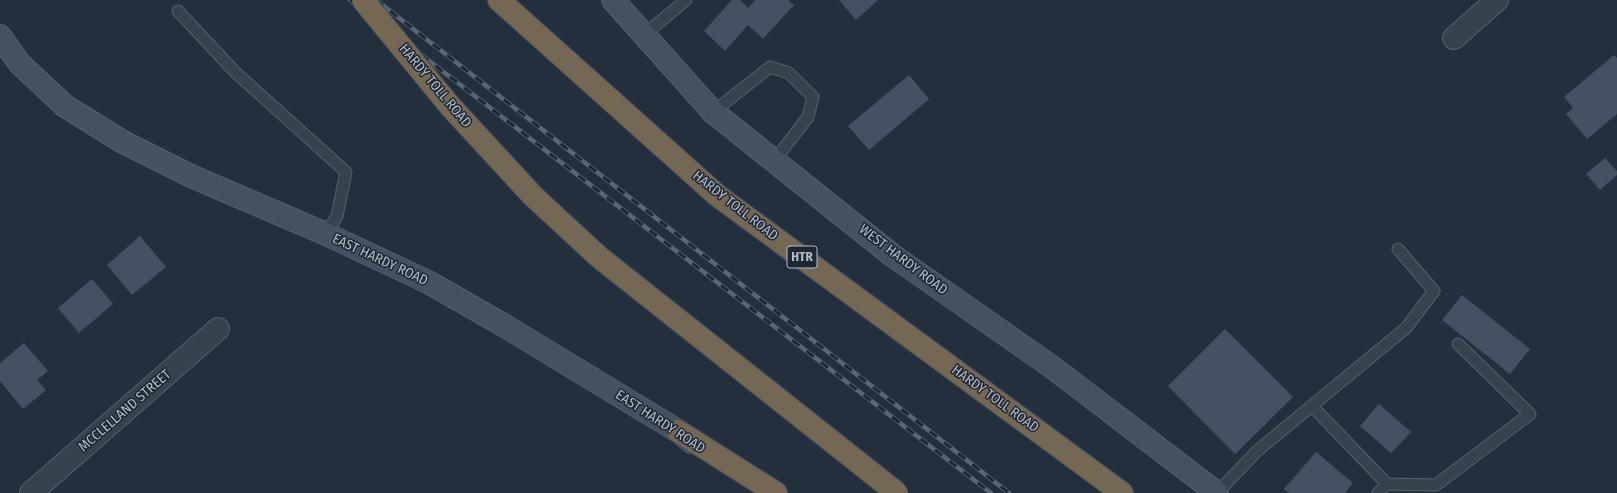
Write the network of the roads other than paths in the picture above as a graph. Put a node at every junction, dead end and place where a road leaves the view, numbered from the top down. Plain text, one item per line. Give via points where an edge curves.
1 (363, 0) edge
2 (499, 0) edge
3 (613, 0) edge
4 (686, 0) edge
5 (1497, 0) edge
6 (178, 11) dead end
7 (644, 35) junction
8 (0, 36) edge
9 (1454, 38) dead end
10 (713, 112) junction
11 (774, 161) junction
12 (326, 234) junction
13 (1398, 249) dead end
14 (218, 329) dead end
15 (1458, 344) dead end
16 (1312, 406) junction
17 (678, 432) junction
18 (1387, 484) junction
19 (31, 493) edge
20 (760, 493) edge
21 (776, 493) edge
22 (897, 493) edge
23 (1122, 493) edge
24 (1217, 493) edge
25 (1378, 493) edge

1 - 22 highway, HARDY TOLL ROAD, bridge via 450,106 533,196 599,257
2 - 23 highway, HARDY TOLL ROAD / HTR via 718,196
3 - 7 main road, WEST HARDY ROAD
4 - 7 lane
5 - 9 street
6 - 12 lane via 235,72 346,172 337,216
7 - 10 main road, WEST HARDY ROAD
8 - 12 main road, EAST HARDY ROAD via 20,64 65,106 123,142 191,176
10 - 11 main road, WEST HARDY ROAD
10 - 11 lane via 770,67 789,73 813,97 808,117
11 - 24 main road, WEST HARDY ROAD via 892,255 1052,367
12 - 17 main road, EAST HARDY ROAD via 430,283
13 - 16 lane via 1434,291 1406,328
14 - 19 street, MCCLELLAND STREET
15 - 18 lane via 1530,414 1436,485
16 - 18 lane
16 - 24 lane via 1257,451
17 - 20 main road, EAST HARDY ROAD
17 - 21 highway
18 - 25 lane

